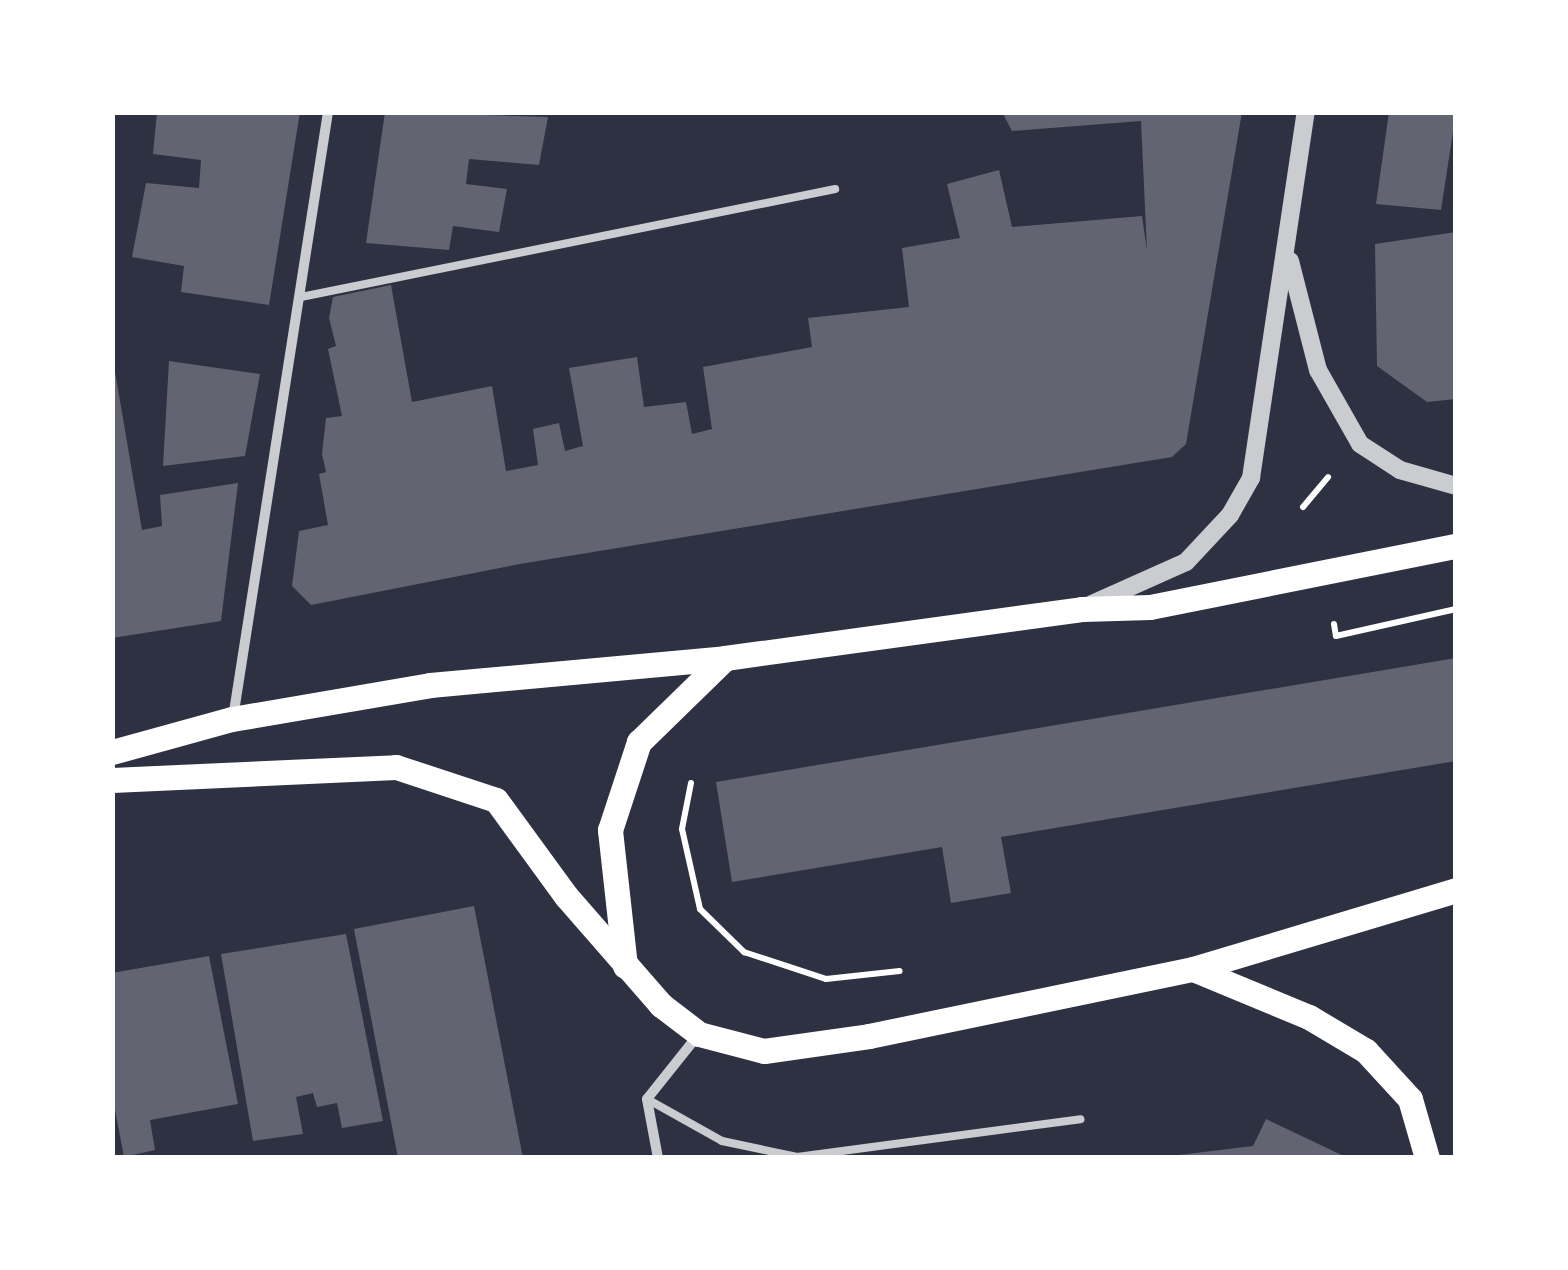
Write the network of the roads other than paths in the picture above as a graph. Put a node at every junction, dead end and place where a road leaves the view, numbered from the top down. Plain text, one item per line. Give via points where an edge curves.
1 (328, 112) edge
2 (1306, 112) edge
3 (835, 190) dead end
4 (1288, 251) junction
5 (301, 297) junction
6 (1456, 486) edge
7 (1456, 546) edge
8 (1082, 609) junction
9 (725, 658) junction
10 (232, 719) junction
11 (112, 752) edge
12 (112, 780) edge
13 (1456, 890) edge
14 (626, 967) junction
15 (1194, 969) junction
16 (699, 1034) junction
17 (647, 1099) junction
18 (1080, 1119) dead end
19 (658, 1158) edge
20 (1427, 1158) edge

1 - 5 street
2 - 4 street
3 - 5 lane
4 - 6 street via 1318,370 1360,444 1400,470
4 - 8 street via 1251,478 1230,515 1186,562
5 - 10 street
7 - 8 main road via 1150,607
8 - 9 main road
9 - 10 main road via 430,685
9 - 14 main road via 639,742 610,830
10 - 11 main road
12 - 14 main road via 396,767 496,800
13 - 15 main road
14 - 16 main road
15 - 16 main road via 764,1051
15 - 20 main road via 1309,1017 1366,1051 1410,1099
16 - 17 street
17 - 18 lane via 722,1141 797,1156
17 - 19 street

